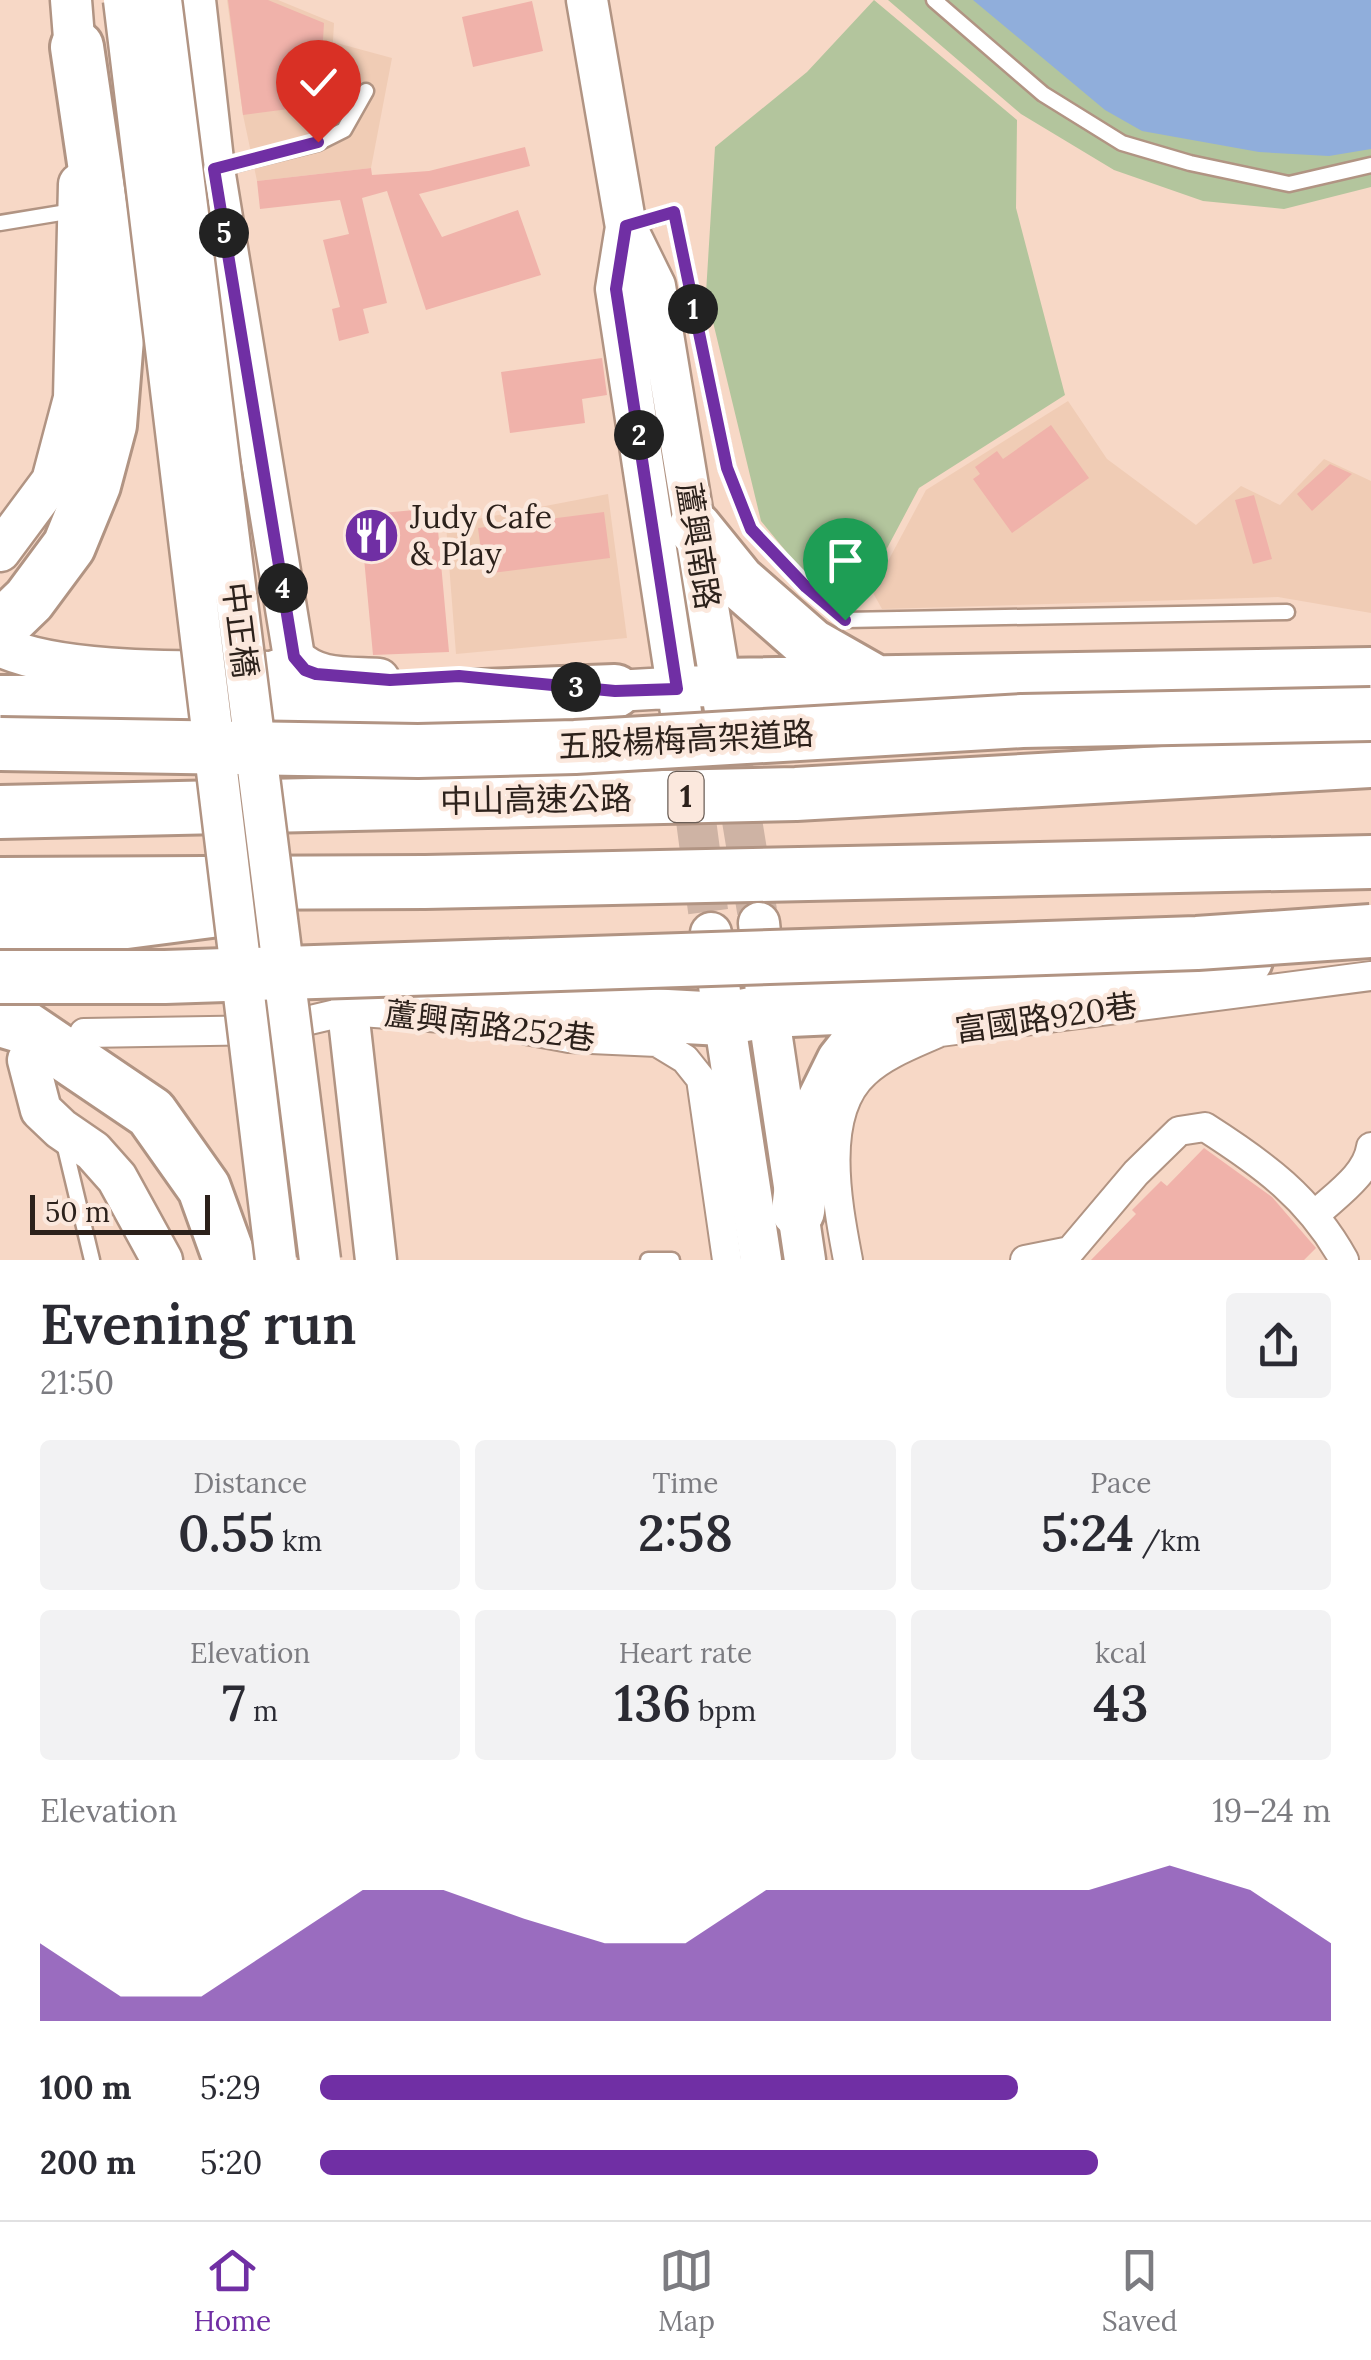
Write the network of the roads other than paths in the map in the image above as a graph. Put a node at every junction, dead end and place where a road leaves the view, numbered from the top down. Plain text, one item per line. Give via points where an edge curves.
1 (124, 0) edge
2 (160, 0) edge
3 (195, 0) edge
4 (587, 0) edge
5 (934, 0) edge
6 (74, 24) edge
7 (366, 91) dead end
8 (1371, 165) edge
9 (214, 169) junction
10 (78, 210) junction
11 (0, 223) edge
12 (626, 226) junction
13 (695, 528) junction
14 (0, 552) edge
15 (1287, 612) dead end
16 (0, 627) edge
17 (0, 646) edge
18 (294, 657) junction
19 (1371, 674) edge
20 (877, 683) junction
21 (699, 687) junction
22 (615, 691) junction
23 (0, 702) edge
24 (1371, 714) edge
25 (0, 744) edge
26 (687, 753) tunnel mouth
27 (730, 754) tunnel mouth
28 (1371, 761) edge
29 (0, 812) edge
30 (1371, 862) edge
31 (426, 882) junction
32 (0, 884) edge
33 (759, 923) tunnel mouth
34 (0, 924) edge
35 (1371, 931) edge
36 (711, 933) tunnel mouth
37 (1371, 947) edge
38 (1371, 976) edge
39 (0, 978) edge
40 (0, 1000) edge
41 (946, 1004) junction
42 (348, 1011) junction
43 (746, 1015) junction
44 (84, 1033) dead end
45 (9, 1045) edge
46 (61, 1129) junction
47 (1370, 1156) edge
48 (1316, 1214) junction
49 (801, 1236) edge
50 (1069, 1255) edge
51 (92, 1260) edge
52 (162, 1260) edge
53 (230, 1260) edge
54 (276, 1260) edge
55 (320, 1260) edge
56 (376, 1260) edge
57 (648, 1260) edge
58 (672, 1260) edge
59 (727, 1260) edge
60 (762, 1260) edge
61 (848, 1260) edge
62 (1024, 1260) edge
63 (1344, 1260) edge

1 - 54 street, 中正橋, bridge
2 - 55 street, 中正橋, bridge
3 - 9 street
4 - 12 street, 蘆興南路
5 - 8 lane via 1044,94 1122,142 1289,184
6 - 10 street
6 - 16 highway via 118,326 110,425 69,546
7 - 9 lane via 344,130
9 - 18 street
10 - 11 lane
10 - 14 street via 74,398 52,481
12 - 13 street, 蘆興南路 via 655,286
12 - 15 lane via 674,212 727,468 751,529 845,620
12 - 21 street, 蘆興南路 via 616,289
13 - 20 highway via 738,581 811,645
13 - 21 street, 蘆興南路
17 - 18 street via 59,662 178,670 272,672
18 - 22 street via 316,674 459,676
19 - 20 highway
20 - 21 highway
21 - 22 street
21 - 26 street, 蘆興南路
21 - 27 street, 蘆興南路
22 - 23 highway via 364,701
24 - 25 highway, 五股楊梅高架道路 / 1, bridge via 1022,721 418,751
28 - 29 highway, 中山高速公路 / 1 via 796,794
30 - 31 highway
31 - 32 highway
31 - 34 highway via 112,924
33 - 43 street
35 - 39 highway, bridge via 1178,944
36 - 43 street
37 - 41 highway
38 - 61 street, 富國路920巷 via 940,1032 905,1048 863,1074 837,1122 838,1203
40 - 43 highway via 405,984 517,1008
41 - 43 highway
41 - 49 highway via 865,1034 843,1062 807,1135
42 - 44 street, 蘆興南路252巷 via 268,1030
42 - 56 street
42 - 59 street, 蘆興南路252巷 via 657,1042 684,1059 700,1079
43 - 49 street
43 - 60 street
45 - 46 street via 41,1110
45 - 53 highway via 24,1027 151,1114 204,1188
46 - 51 lane
46 - 52 street via 117,1178
47 - 48 street
48 - 50 street via 1252,1157 1205,1127 1179,1131
48 - 63 street
50 - 62 street
57 - 58 lane

